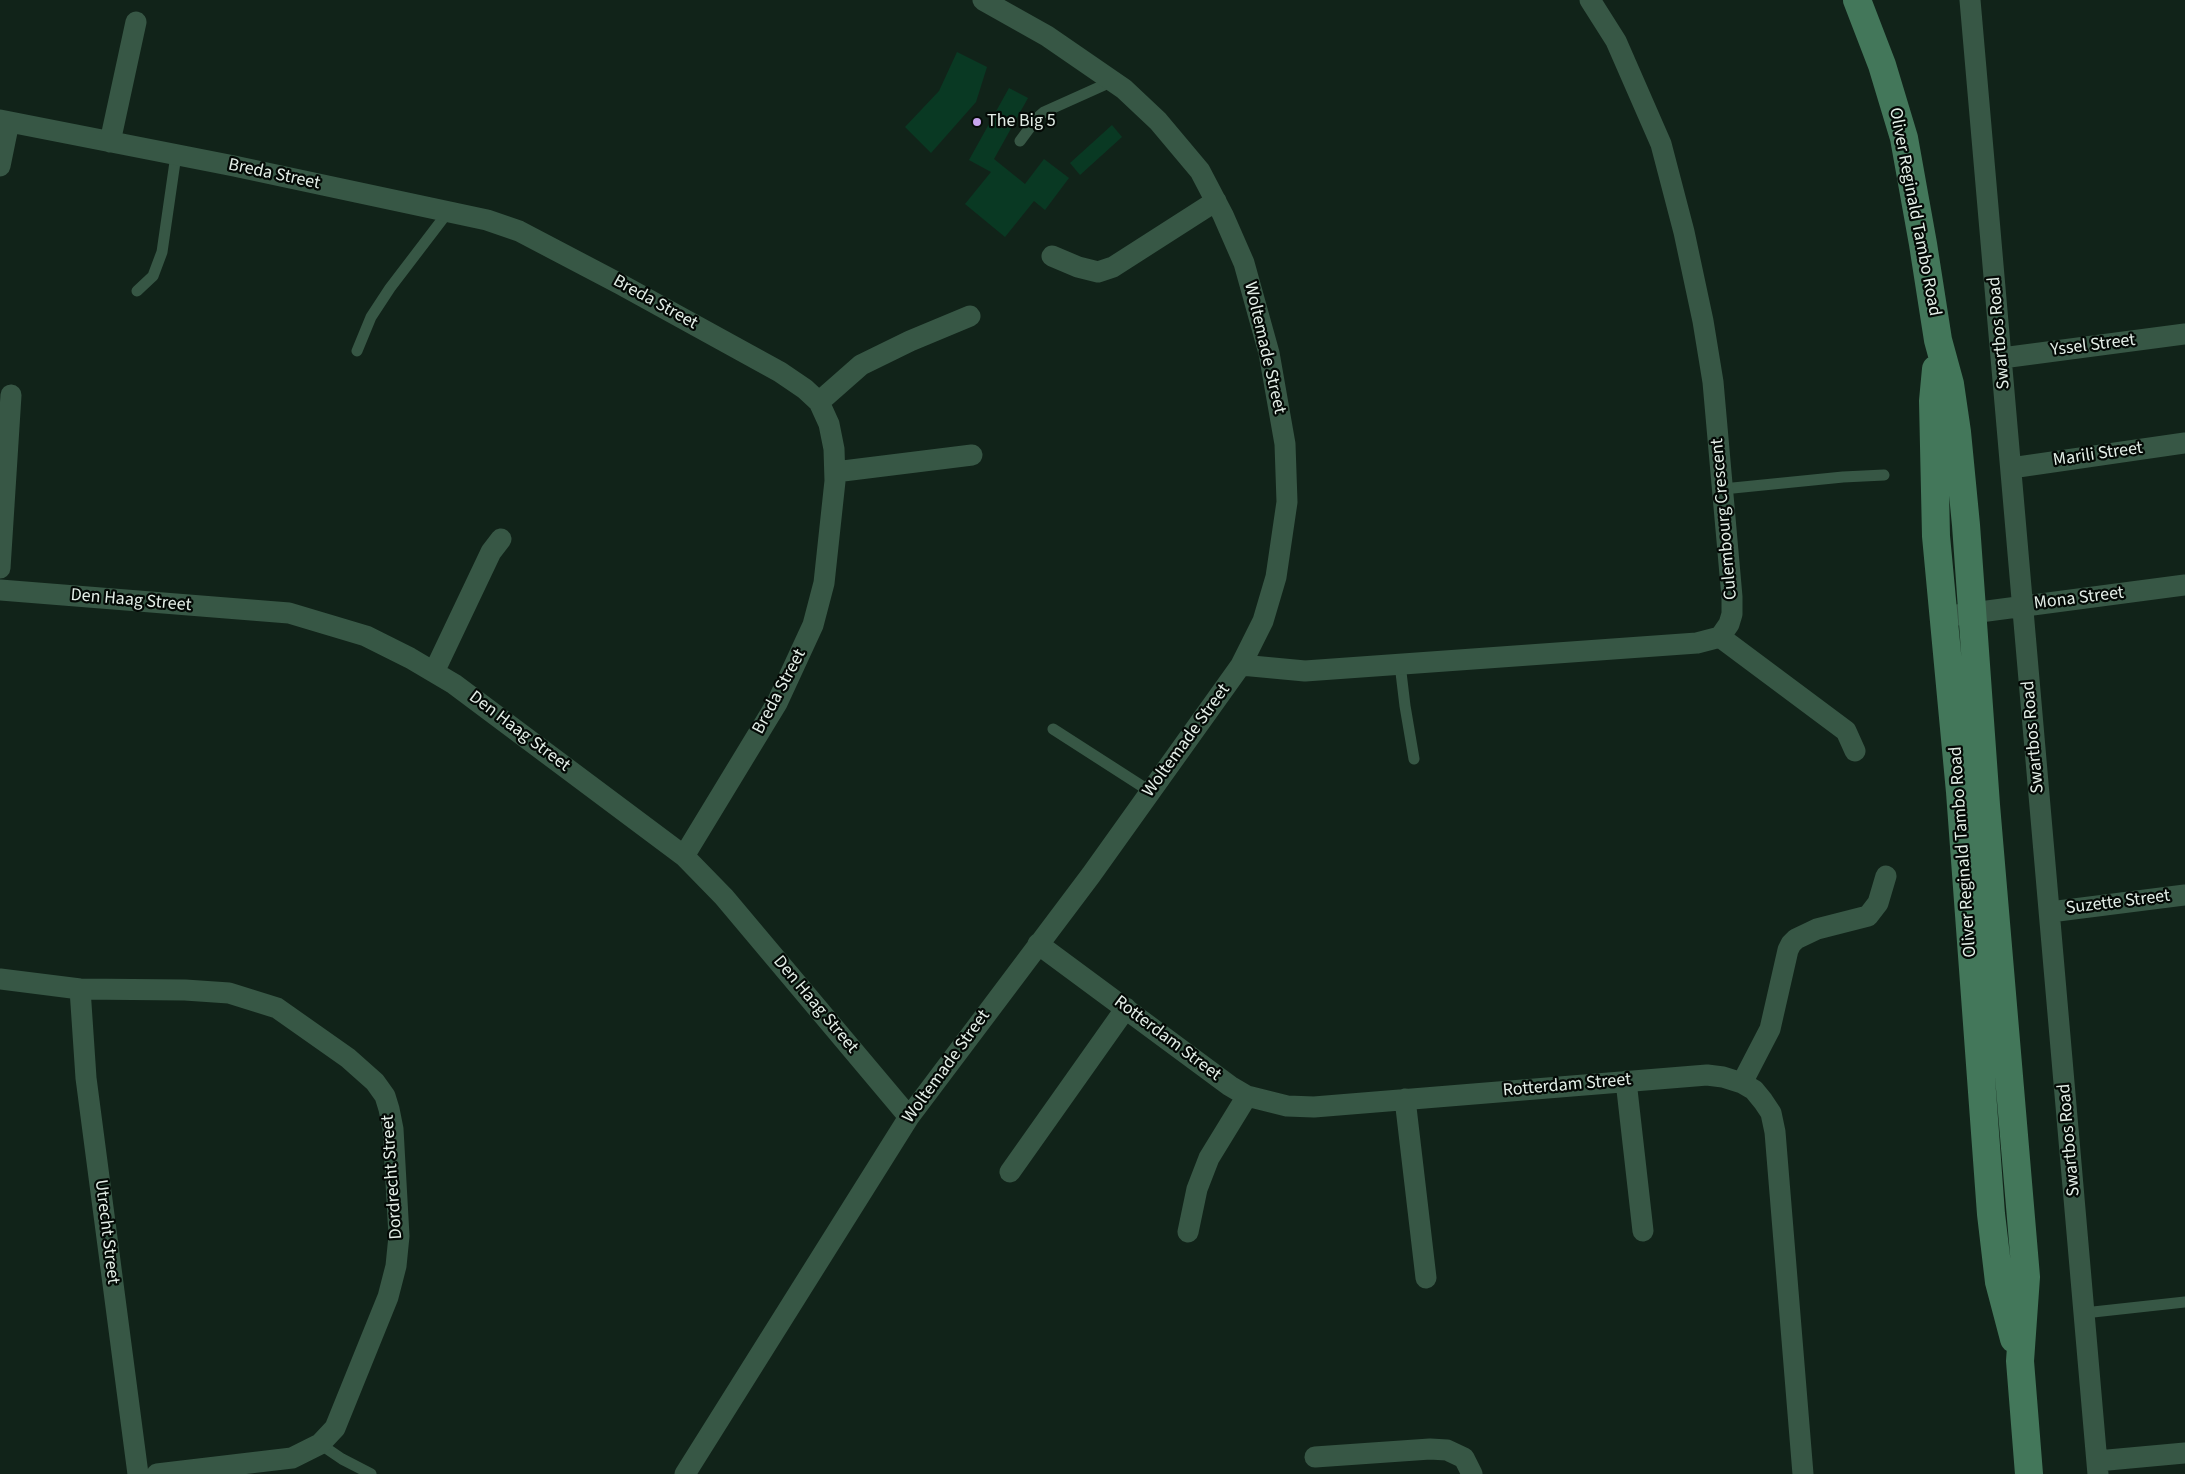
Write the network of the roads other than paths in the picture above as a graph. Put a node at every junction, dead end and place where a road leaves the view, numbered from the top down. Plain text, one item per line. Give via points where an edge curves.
1 (983, 0) edge
2 (1590, 0) edge
3 (1857, 0) edge
4 (1970, 0) edge
5 (136, 22) dead end
6 (1113, 81) junction
7 (5, 121) edge
8 (1020, 141) dead end
9 (110, 142) junction
10 (176, 155) junction
11 (0, 166) edge
12 (1216, 201) junction
13 (448, 212) junction
14 (1052, 256) dead end
15 (137, 291) dead end
16 (970, 316) dead end
17 (2185, 334) edge
18 (1938, 340) junction
19 (358, 351) dead end
20 (2002, 358) junction
21 (11, 395) dead end
22 (819, 402) junction
23 (2185, 443) edge
24 (972, 455) dead end
25 (2011, 468) junction
26 (835, 472) junction
27 (1884, 476) dead end
28 (1723, 489) junction
29 (501, 539) dead end
30 (0, 568) edge
31 (2185, 585) edge
32 (0, 590) edge
33 (2022, 606) junction
34 (1973, 613) junction
35 (1945, 616) junction
36 (1720, 637) junction
37 (1400, 664) junction
38 (1241, 665) junction
39 (434, 672) junction
40 (1053, 729) dead end
41 (1855, 751) dead end
42 (1414, 759) dead end
43 (1151, 792) junction
44 (684, 856) junction
45 (1886, 876) dead end
46 (2185, 895) edge
47 (2050, 912) junction
48 (1038, 944) junction
49 (0, 979) edge
50 (80, 989) junction
51 (1126, 1008) junction
52 (1626, 1081) junction
53 (1742, 1083) junction
54 (1247, 1096) junction
55 (1406, 1099) junction
56 (908, 1117) junction
57 (1010, 1172) dead end
58 (1643, 1231) dead end
59 (1188, 1232) dead end
60 (1426, 1278) dead end
61 (2185, 1302) edge
62 (2084, 1313) junction
63 (2020, 1361) junction
64 (320, 1444) junction
65 (2185, 1453) edge
66 (1315, 1457) dead end
67 (2098, 1468) edge
68 (689, 1473) edge
69 (138, 1474) edge
70 (157, 1474) edge
71 (371, 1474) edge
72 (1472, 1474) edge
73 (1803, 1474) edge
74 (2029, 1474) edge

1 - 6 street, Woltemade Street via 1047,36
2 - 28 street, Culembourg Crescent via 1616,41 1661,144 1703,321 1713,382
3 - 18 main road, Oliver Reginald Tambo Road via 1882,65 1904,138
4 - 20 street, Swartbos Road
5 - 9 street
6 - 8 lane via 1044,112
6 - 12 street, Woltemade Street via 1158,121 1200,171
7 - 9 street, Breda Street
7 - 11 street
9 - 10 street, Breda Street
10 - 13 street, Breda Street
10 - 15 lane via 162,252 152,276
12 - 14 street via 1113,267 1098,272
12 - 38 street, Woltemade Street via 1244,263 1269,353 1285,444 1287,502 1276,577 1263,621
13 - 19 lane via 371,317
13 - 22 street, Breda Street via 519,231 780,372 805,388
16 - 22 street via 861,365
17 - 20 street, Yssel Street
18 - 34 main road, Oliver Reginald Tambo Road via 1950,384 1957,432
18 - 35 main road, Oliver Reginald Tambo Road via 1933,401 1936,536
20 - 25 street, Swartbos Road
21 - 30 street
22 - 26 street, Breda Street via 829,424
23 - 25 street, Marili Street
24 - 26 street
25 - 33 street, Swartbos Road
26 - 44 street, Breda Street via 824,583 813,625 777,703
27 - 28 lane via 1843,476
28 - 36 street, Culembourg Crescent via 1732,606 1729,624
29 - 39 street via 490,552
31 - 33 street, Mona Street
32 - 39 street, Den Haag Street via 289,613 366,636
33 - 34 street, Mona Street
33 - 47 street, Swartbos Road
34 - 35 street, Mona Street
34 - 63 main road, Oliver Reginald Tambo Road via 2026,1277
35 - 63 main road, Oliver Reginald Tambo Road via 1991,1214 1999,1282
36 - 37 street via 1697,643
36 - 41 street via 1846,731
37 - 38 street via 1305,671
37 - 42 lane
38 - 43 street, Woltemade Street
39 - 44 street, Den Haag Street
40 - 43 lane
43 - 48 street, Woltemade Street
44 - 56 street, Den Haag Street via 724,896
45 - 53 street via 1878,904 1868,916 1818,929 1791,944 1770,1029
46 - 47 street, Suzette Street
47 - 62 street, Swartbos Road
48 - 51 street, Rotterdam Street
48 - 56 street, Woltemade Street
49 - 50 street, Dordrecht Street
50 - 64 street, Dordrecht Street via 229,993 277,1008 348,1058 375,1082 385,1096 393,1129 397,1182 400,1236 396,1266 388,1297 335,1428
50 - 69 street, Utrecht Street via 86,1078
51 - 54 street, Rotterdam Street
51 - 57 street
52 - 53 street, Rotterdam Street via 1706,1075
52 - 55 street, Rotterdam Street
52 - 58 street
53 - 73 street, Rotterdam Street via 1764,1101 1771,1113 1775,1132
54 - 55 street, Rotterdam Street via 1287,1106
54 - 59 street via 1209,1158 1197,1189
55 - 60 street
56 - 68 street, Woltemade Street
61 - 62 lane
62 - 67 street, Swartbos Road
63 - 74 main road, Oliver Reginald Tambo Road
64 - 70 street, Dordrecht Street via 292,1458
64 - 71 lane
65 - 67 street
66 - 72 street via 1447,1450 1464,1458

